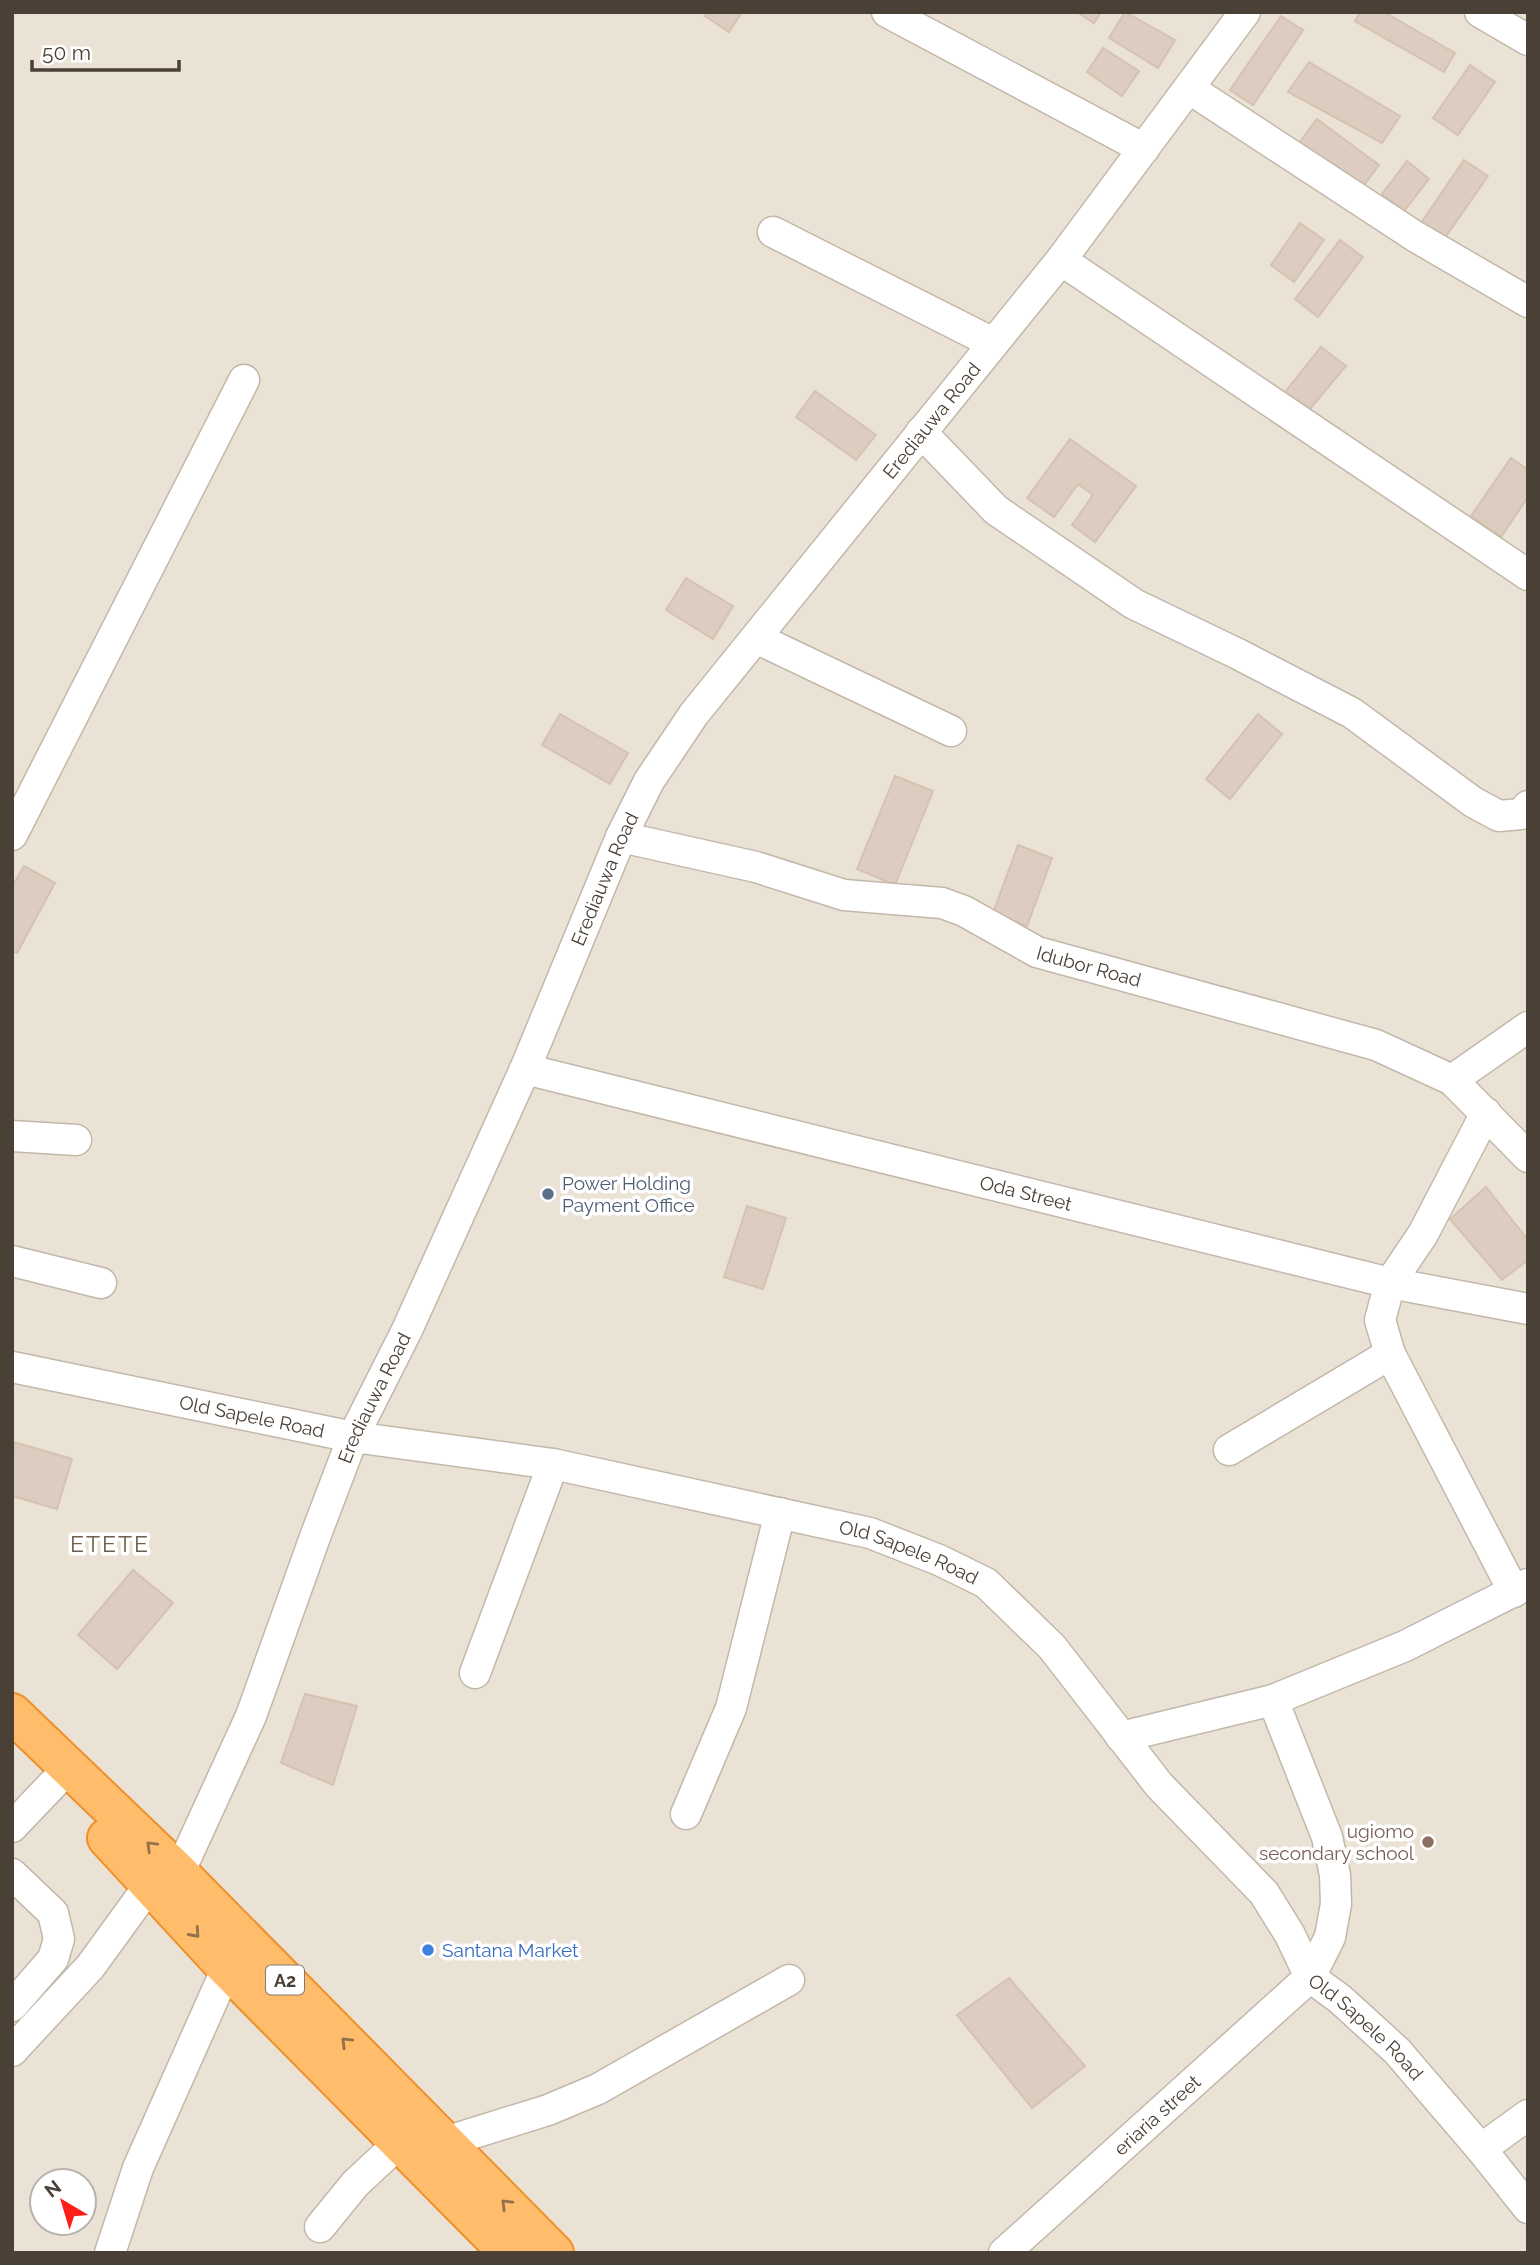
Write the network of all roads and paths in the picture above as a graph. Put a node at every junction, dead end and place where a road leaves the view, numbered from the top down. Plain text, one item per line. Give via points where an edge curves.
1 (887, 12) edge
2 (1245, 12) edge
3 (1480, 12) edge
4 (1528, 40) edge
5 (1190, 89) junction
6 (1144, 149) junction
7 (773, 232) dead end
8 (1061, 260) junction
9 (1528, 302) edge
10 (993, 343) junction
11 (244, 380) dead end
12 (921, 432) junction
13 (1528, 575) edge
14 (756, 638) junction
15 (951, 731) dead end
16 (1528, 806) edge
17 (12, 835) edge
18 (621, 837) junction
19 (1528, 1027) edge
20 (525, 1069) junction
21 (1452, 1080) junction
22 (1486, 1113) junction
23 (12, 1136) edge
24 (76, 1140) dead end
25 (1528, 1157) edge
26 (12, 1261) edge
27 (101, 1283) dead end
28 (1390, 1283) junction
29 (1528, 1309) edge
30 (1390, 1354) junction
31 (12, 1367) edge
32 (353, 1437) junction
33 (1229, 1450) dead end
34 (552, 1464) junction
35 (779, 1513) junction
36 (1521, 1588) edge
37 (475, 1673) dead end
38 (1273, 1700) junction
39 (12, 1713) edge
40 (1121, 1737) junction
41 (12, 1742) edge
42 (54, 1783) junction
43 (686, 1814) dead end
44 (12, 1827) edge
45 (12, 1874) edge
46 (165, 1878) junction
47 (227, 1968) junction
48 (1310, 1977) junction
49 (789, 1980) dead end
50 (12, 2006) edge
51 (12, 2051) edge
52 (1528, 2115) edge
53 (400, 2142) junction
54 (445, 2143) junction
55 (1481, 2149) junction
56 (1528, 2208) edge
57 (320, 2227) dead end
58 (1017, 2249) edge
59 (110, 2253) edge
60 (509, 2253) edge
61 (554, 2253) edge

1 - 6 street
2 - 5 street, Erediauwa Road
3 - 4 street
5 - 6 street, Erediauwa Road
5 - 9 street via 1416,237
6 - 8 street, Erediauwa Road
7 - 10 street
8 - 10 street, Erediauwa Road
8 - 13 street
10 - 12 street, Erediauwa Road
11 - 17 street
12 - 14 street, Erediauwa Road
12 - 16 street via 996,510 1134,604 1352,713 1499,816 1521,814
14 - 15 street
14 - 18 street, Erediauwa Road via 694,715 649,781
18 - 20 street, Erediauwa Road
18 - 21 street, Idubor Road via 756,867 844,895 942,904 964,911 1037,952 1376,1045
19 - 21 street
20 - 28 street, Oda Street
20 - 32 street, Erediauwa Road via 407,1330
21 - 22 street, Idubor Road
22 - 25 street, Idubor Road
22 - 28 street via 1423,1234
23 - 24 street
26 - 27 street
28 - 29 street, Oda Street
28 - 30 street via 1380,1320
30 - 33 street
30 - 36 street
31 - 32 street, Old Sapele Road
32 - 34 street, Old Sapele Road
32 - 46 street, Erediauwa Road via 251,1716
34 - 35 street, Old Sapele Road
34 - 37 street
35 - 40 street, Old Sapele Road via 870,1533 986,1583 1052,1647
35 - 43 street via 731,1708
36 - 38 street via 1405,1646
38 - 40 street
38 - 48 street via 1327,1837 1335,1875 1330,1937
46 -> 39 highway, A2
40 - 48 street, Old Sapele Road via 1159,1785 1264,1893
41 - 42 highway, A2
42 - 44 street
42 - 46 highway, A2
45 - 50 street via 53,1913 60,1939 53,1959
46 -> 47 highway, A2
46 - 51 street, Erediauwa Road
54 -> 46 highway, A2
47 - 53 highway, A2
47 - 59 street via 138,2168
48 - 55 street, Old Sapele Road via 1397,2051
48 - 58 street, eriaria street
49 - 54 street via 598,2088 548,2110
52 - 55 street
53 - 57 street via 355,2184
53 - 60 highway, A2
61 -> 54 highway, A2
55 - 56 street, Old Sapele Road

